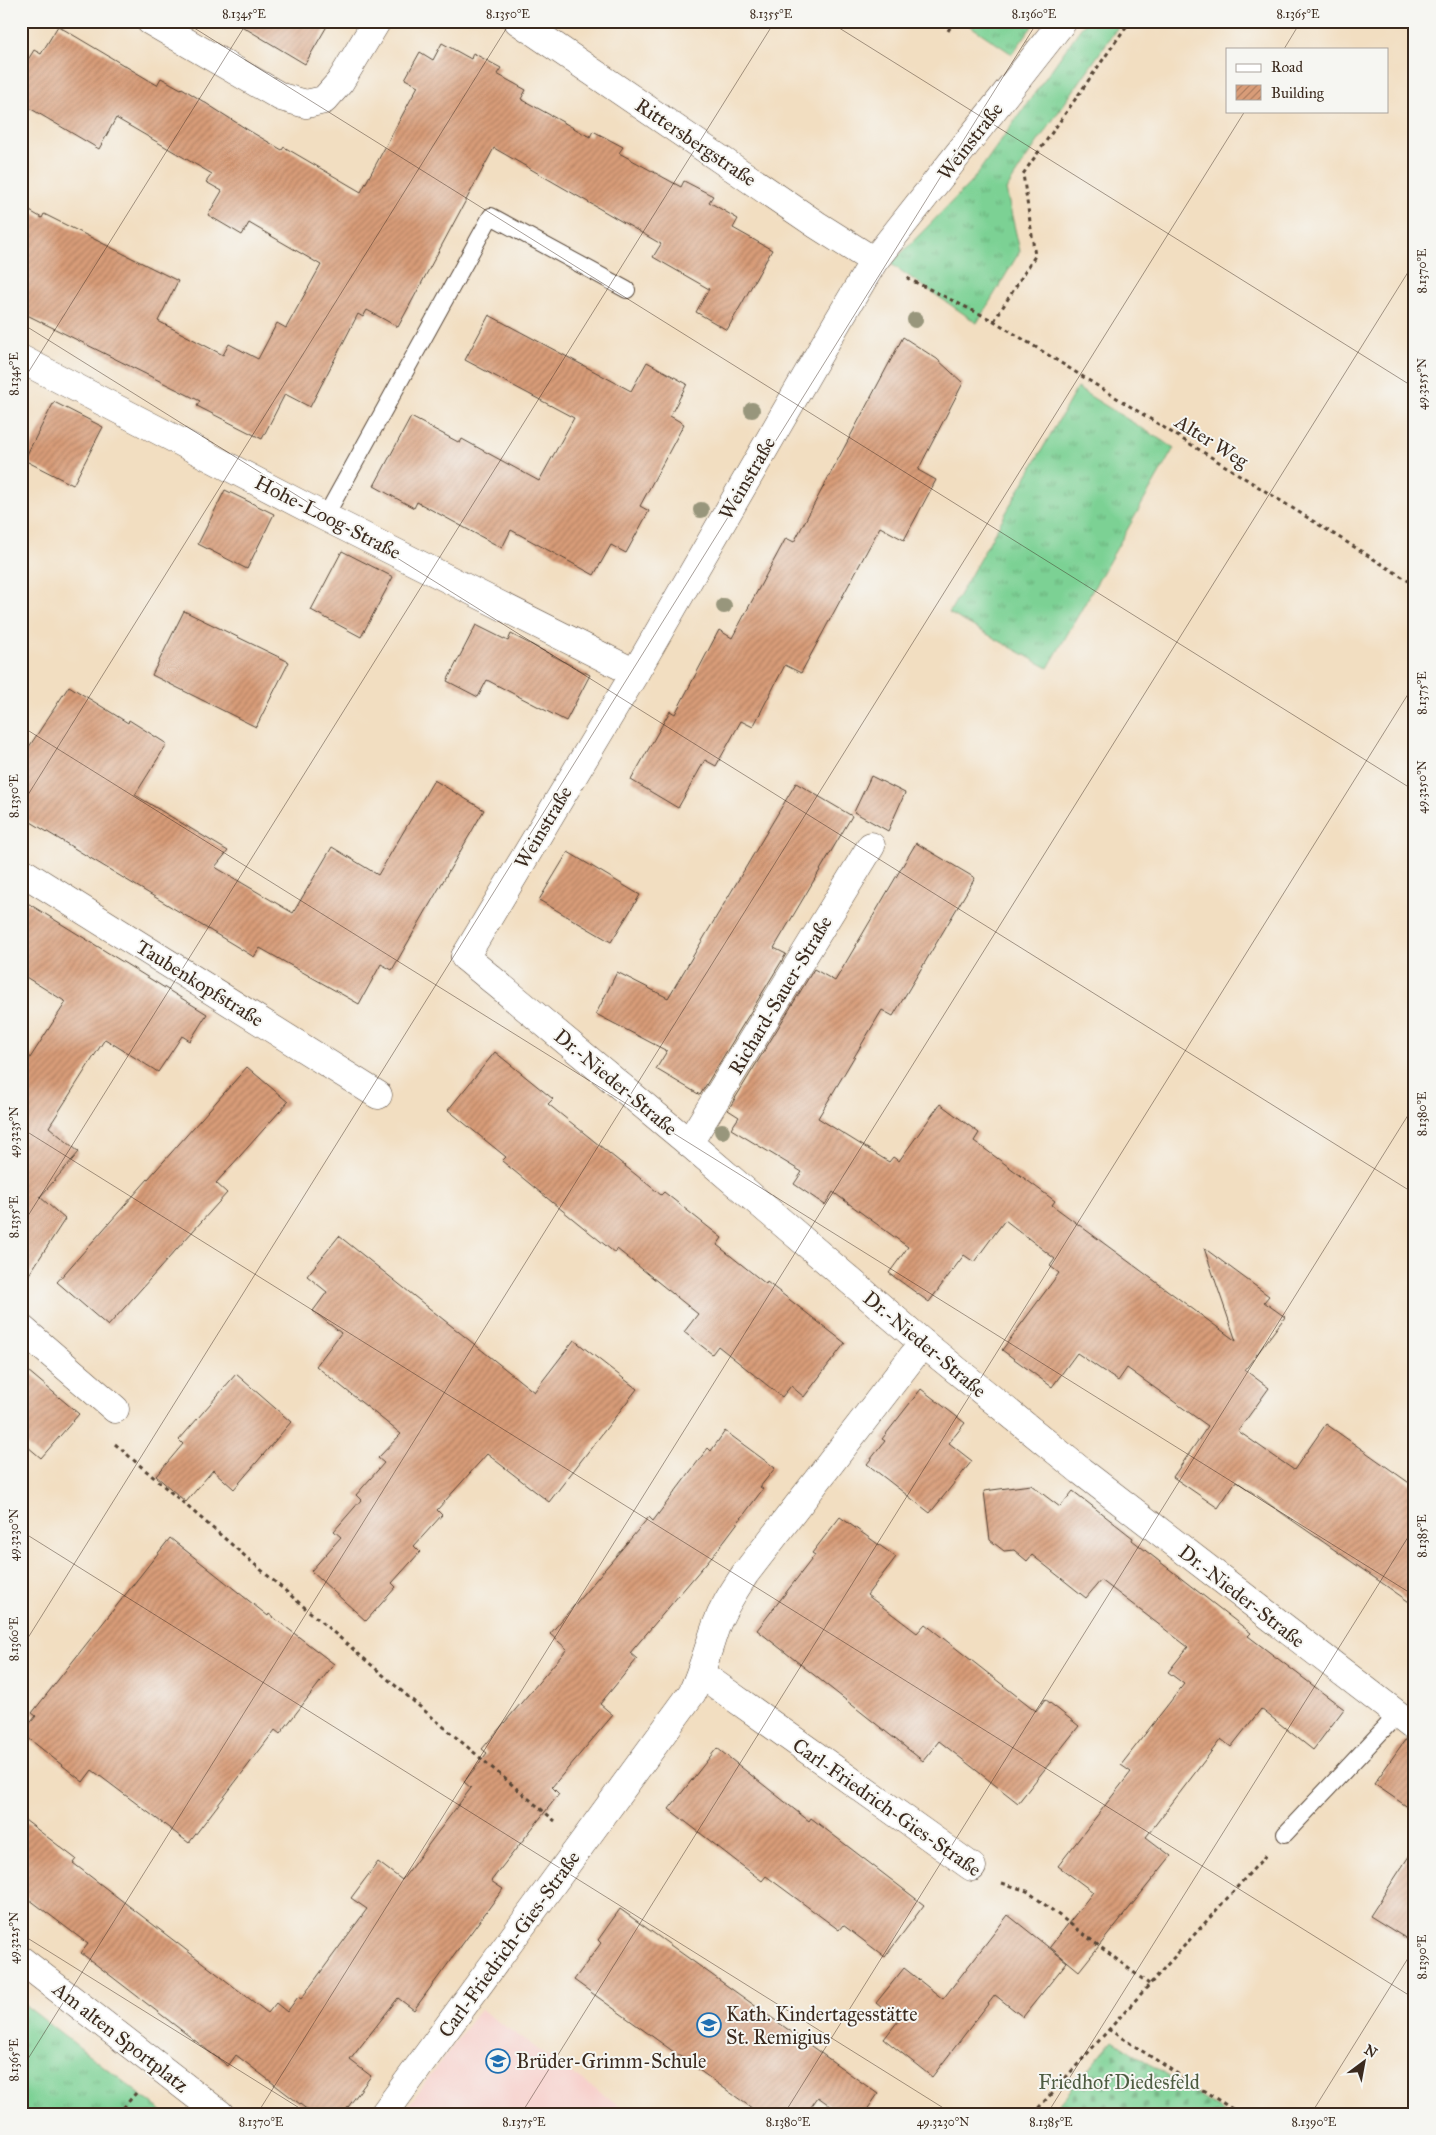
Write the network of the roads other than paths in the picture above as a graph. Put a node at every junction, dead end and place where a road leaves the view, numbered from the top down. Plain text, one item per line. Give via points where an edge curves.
1 (150, 21) edge
2 (377, 21) edge
3 (518, 21) edge
4 (1063, 21) edge
5 (874, 261) junction
6 (627, 290) dead end
7 (21, 358) edge
8 (325, 517) junction
9 (635, 673) junction
10 (871, 846) dead end
11 (21, 871) edge
12 (465, 957) joint
13 (378, 1095) dead end
14 (689, 1144) junction
15 (21, 1328) edge
16 (923, 1343) junction
17 (115, 1409) dead end
18 (701, 1674) junction
19 (1406, 1722) edge
20 (1285, 1834) road end
21 (972, 1867) road end
22 (21, 1960) edge
23 (220, 2114) edge
24 (384, 2114) edge

1 - 2 street via 281,97 306,104 324,100 335,88
3 - 5 street, Rittersbergstraße
4 - 5 street, Weinstraße
5 - 9 street, Weinstraße
6 - 8 lane via 491,216
7 - 8 street, Hohe-Loog-Straße
8 - 9 street, Hohe-Loog-Straße
9 - 12 street, Weinstraße
10 - 14 street, Richard-Sauer-Straße
11 - 13 street, Taubenkopfstraße
12 - 14 street, Dr.-Nieder-Straße
14 - 16 street, Dr.-Nieder-Straße
15 - 17 street
16 - 18 street, Carl-Friedrich-Gies-Straße via 745,1574 727,1602
16 - 19 street, Dr.-Nieder-Straße via 1081,1471
18 - 21 street, Carl-Friedrich-Gies-Straße
18 - 24 street, Carl-Friedrich-Gies-Straße via 692,1694
19 - 20 lane, Dr.-Nieder-Straße
22 - 23 street, Am alten Sportplatz

